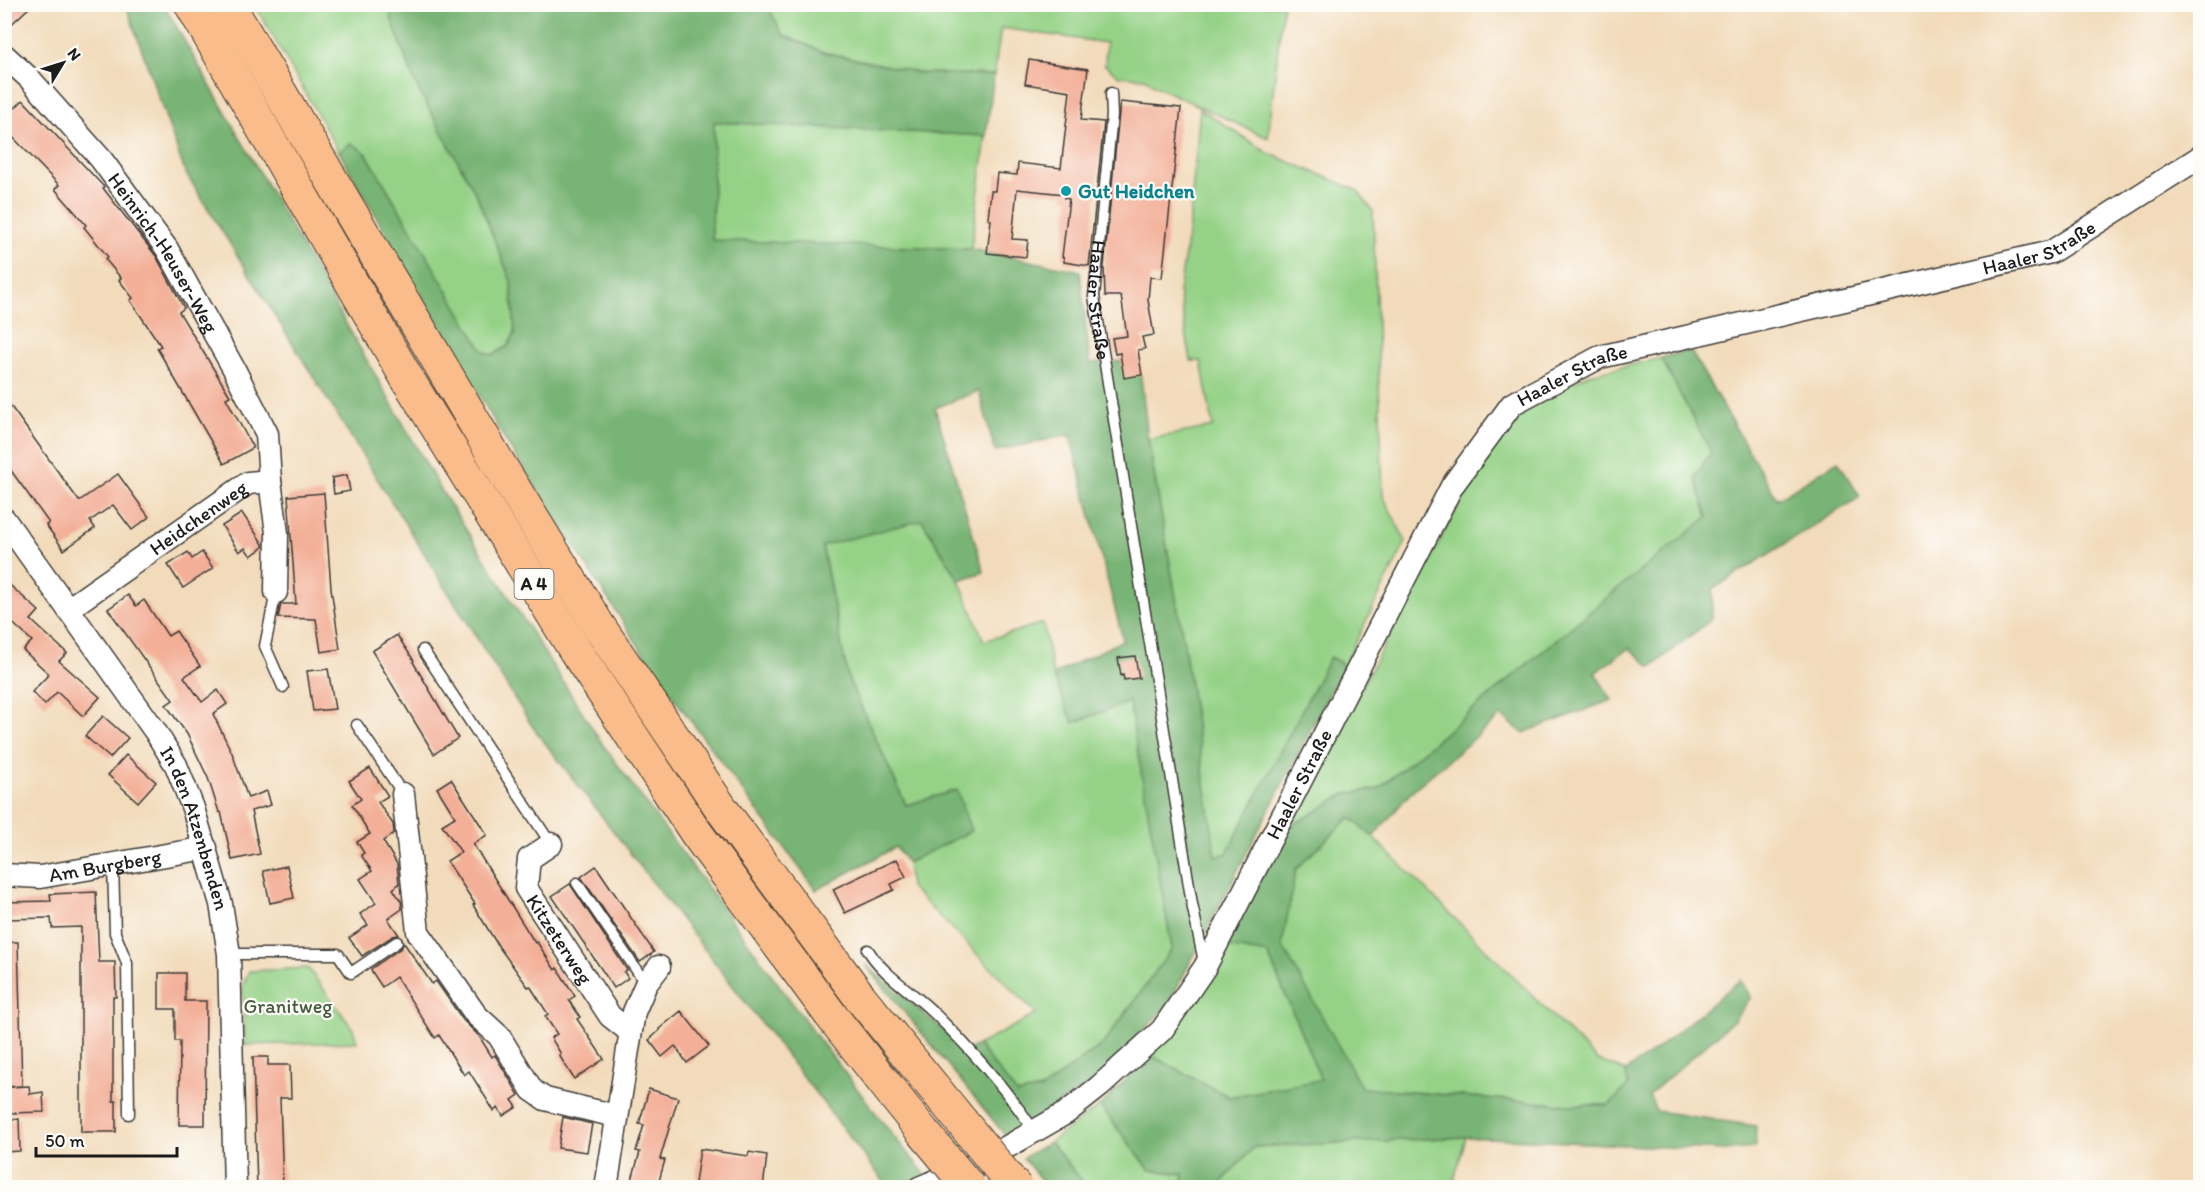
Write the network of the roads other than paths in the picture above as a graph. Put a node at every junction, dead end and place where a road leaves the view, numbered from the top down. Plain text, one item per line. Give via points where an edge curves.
1 (191, 4) edge
2 (228, 4) edge
3 (4, 55) edge
4 (1111, 93) dead end
5 (2200, 157) edge
6 (270, 481) junction
7 (4, 519) edge
8 (276, 592) joint
9 (68, 609) junction
10 (423, 650) dead end
11 (283, 687) dead end
12 (357, 725) dead end
13 (403, 794) joint
14 (550, 844) joint
15 (206, 848) junction
16 (113, 865) junction
17 (4, 875) edge
18 (577, 883) dead end
19 (398, 942) dead end
20 (868, 950) dead end
21 (229, 954) junction
22 (1205, 967) junction
23 (653, 976) joint
24 (630, 1032) junction
25 (129, 1114) dead end
26 (616, 1116) junction
27 (1035, 1133) junction
28 (236, 1188) edge
29 (606, 1188) edge
30 (919, 1188) edge
31 (970, 1188) edge
32 (1016, 1188) edge

1 - 31 highway, A 4, bridge via 405,375 575,650 697,834 830,1014
2 - 32 highway, A 4, bridge via 597,625 723,811 860,997
3 - 6 street, Heinrich-Heuser-Weg via 101,159 167,249 267,434
4 - 22 lane, Haaler Straße via 1094,296
5 - 22 street, Haaler Straße via 2051,252 1600,357 1512,404 1452,486
6 - 8 street, Heidchenweg via 277,533
6 - 9 street, Heidchenweg via 248,483
7 - 9 street, In den Atzenbenden
8 - 11 lane via 265,646
9 - 15 street, In den Atzenbenden via 176,765
10 - 14 lane
12 - 13 lane
13 - 26 street via 418,932 476,1015 499,1036 532,1090 545,1099
14 - 24 street, Kitzeterweg via 529,859 526,888 610,1016
15 - 16 street, Am Burgberg
15 - 21 street, In den Atzenbenden
16 - 17 street, Am Burgberg via 40,877
16 - 25 lane via 115,933 127,963
18 - 23 lane
19 - 21 lane via 351,973 338,954
20 - 27 lane via 876,963 971,1050 1010,1095
21 - 28 street, In den Atzenbenden
22 - 27 street, Haaler Straße via 1162,1030 1100,1086
23 - 24 street via 634,1012
24 - 26 street
26 - 29 street
27 - 30 street, Haaler Straße via 981,1162

